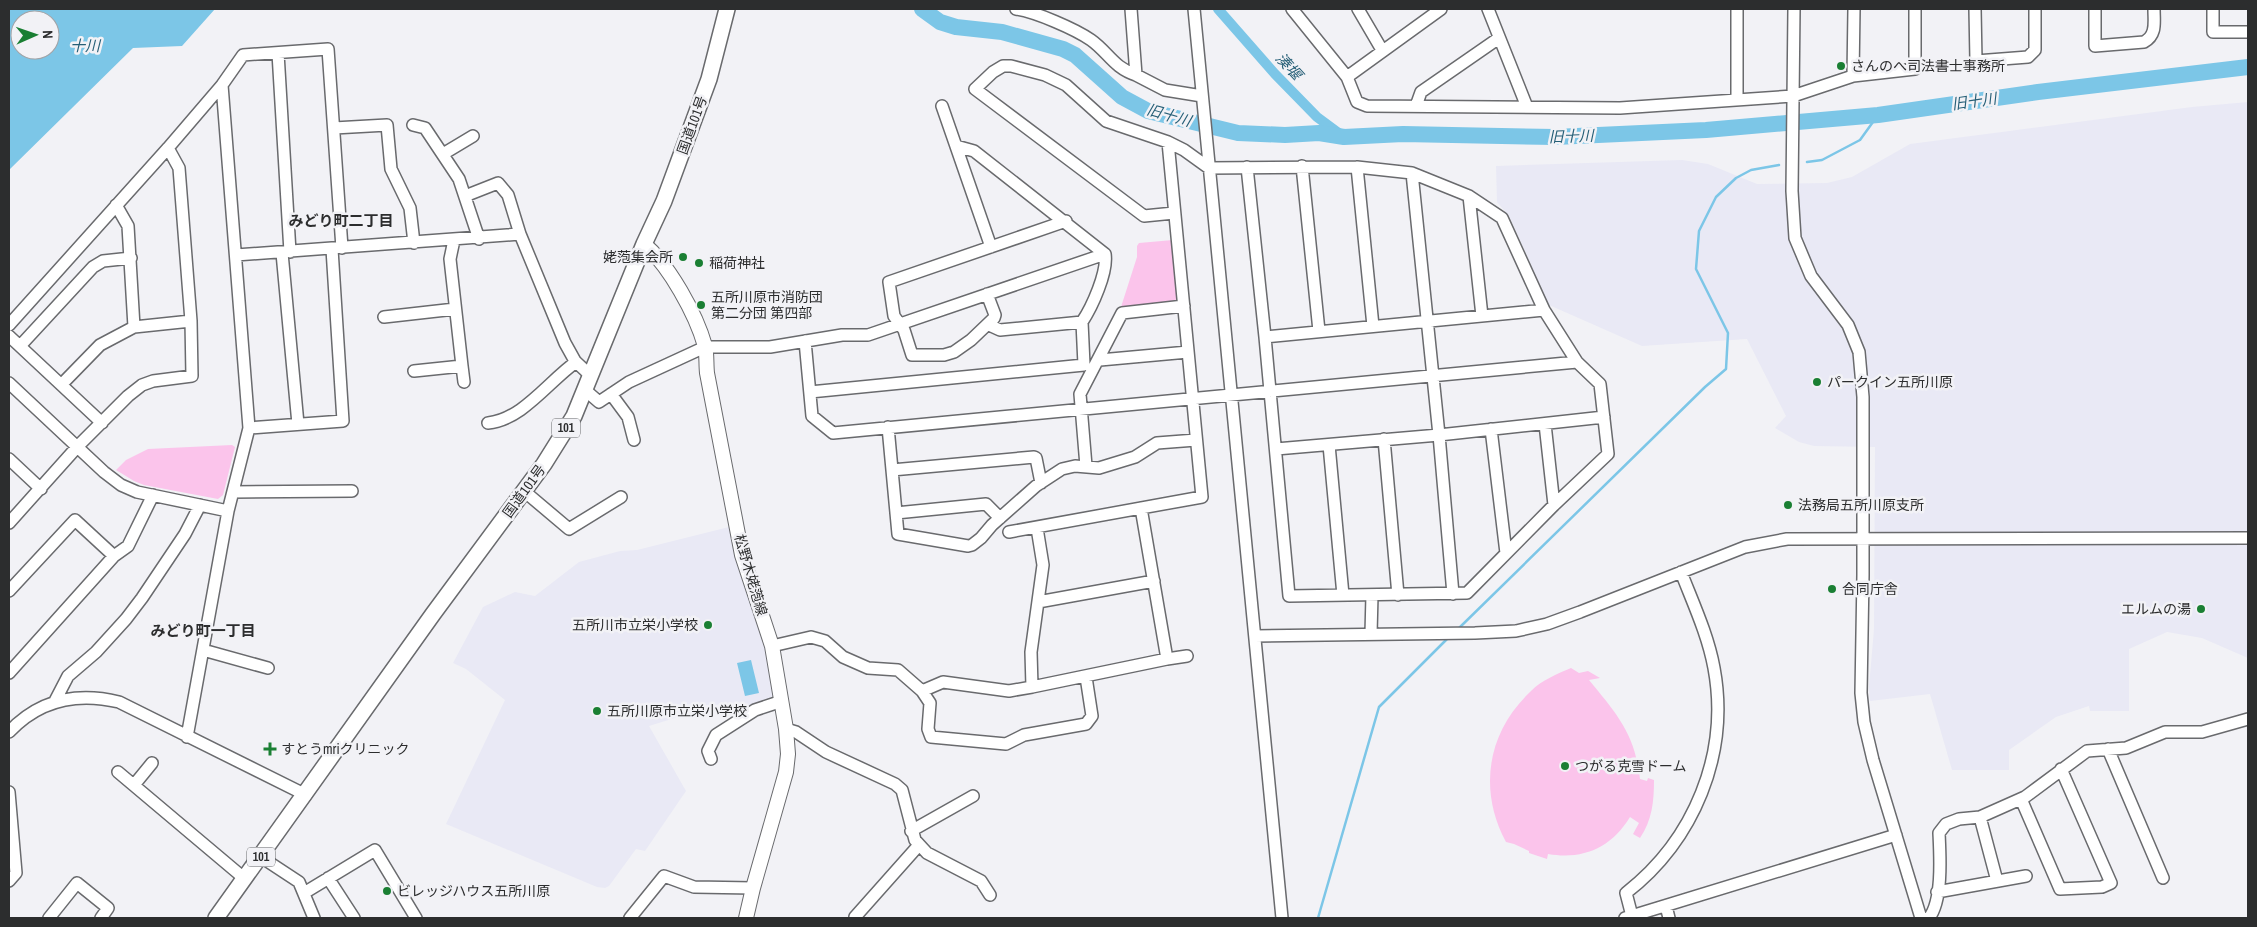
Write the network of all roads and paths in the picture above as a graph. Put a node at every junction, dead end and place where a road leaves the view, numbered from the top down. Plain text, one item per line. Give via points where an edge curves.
1 (727, 9) edge
2 (1016, 9) edge
3 (1131, 9) edge
4 (1194, 9) edge
5 (1292, 9) edge
6 (1358, 9) edge
7 (1488, 9) edge
8 (1737, 9) edge
9 (1794, 9) edge
10 (1854, 9) edge
11 (1915, 9) edge
12 (1975, 9) edge
13 (2035, 9) edge
14 (2095, 9) edge
15 (2154, 9) edge
16 (2212, 9) edge
17 (1435, 10) edge
18 (2248, 32) edge
19 (1499, 38) junction
20 (1382, 50) junction
21 (278, 54) junction
22 (1136, 75) junction
23 (1853, 76) junction
24 (1347, 77) junction
25 (222, 85) junction
26 (1792, 99) junction
27 (1737, 100) junction
28 (1203, 101) junction
29 (942, 106) dead end
30 (1416, 106) junction
31 (1527, 107) junction
32 (413, 125) dead end
33 (334, 128) junction
34 (473, 136) dead end
35 (1168, 142) junction
36 (956, 146) junction
37 (168, 148) junction
38 (442, 154) junction
39 (1302, 166) junction
40 (1247, 167) junction
41 (1209, 168) junction
42 (1357, 168) junction
43 (1412, 173) junction
44 (465, 196) junction
45 (1469, 196) junction
46 (116, 205) junction
47 (1174, 213) junction
48 (1066, 221) junction
49 (520, 234) junction
50 (478, 239) junction
51 (454, 240) junction
52 (414, 243) junction
53 (644, 244) junction
54 (991, 247) junction
55 (337, 249) junction
56 (286, 252) junction
57 (1106, 254) junction
58 (236, 256) junction
59 (131, 258) junction
60 (987, 294) junction
61 (1184, 306) junction
62 (455, 309) junction
63 (1544, 310) junction
64 (1482, 316) junction
65 (384, 317) dead end
66 (1427, 320) junction
67 (191, 321) junction
68 (1082, 322) junction
69 (900, 324) junction
70 (9, 325) edge
71 (988, 325) junction
72 (1373, 326) junction
73 (134, 327) junction
74 (1318, 331) junction
75 (9, 336) edge
76 (1265, 337) junction
77 (805, 341) junction
78 (20, 346) junction
79 (705, 347) junction
80 (1188, 352) junction
81 (1100, 360) junction
82 (576, 362) junction
83 (1577, 362) junction
84 (462, 366) junction
85 (414, 371) dead end
86 (1433, 376) junction
87 (464, 382) dead end
88 (9, 383) edge
89 (588, 383) junction
90 (62, 384) junction
91 (1270, 391) junction
92 (810, 392) junction
93 (611, 394) junction
94 (1231, 395) junction
95 (1193, 398) junction
96 (1082, 408) junction
97 (1604, 417) junction
98 (102, 423) junction
99 (488, 423) dead end
100 (298, 424) junction
101 (1545, 424) junction
102 (249, 428) junction
103 (888, 428) junction
104 (1492, 429) junction
105 (1439, 435) junction
106 (1384, 439) junction
107 (634, 440) dead end
108 (1196, 440) junction
109 (1329, 445) junction
110 (78, 446) junction
111 (1276, 449) junction
112 (9, 460) edge
113 (1086, 466) junction
114 (892, 470) junction
115 (1040, 483) junction
116 (40, 489) junction
117 (352, 491) dead end
118 (233, 492) junction
119 (524, 492) junction
120 (153, 496) junction
121 (621, 498) dead end
122 (200, 505) junction
123 (1554, 505) junction
124 (1141, 508) junction
125 (228, 511) junction
126 (896, 513) junction
127 (1000, 518) junction
128 (9, 523) edge
129 (1038, 528) junction
130 (1009, 532) dead end
131 (1863, 537) junction
132 (2248, 538) edge
133 (1506, 553) junction
134 (114, 556) junction
135 (1681, 572) junction
136 (1154, 582) junction
137 (9, 591) edge
138 (1453, 594) junction
139 (1343, 595) junction
140 (1372, 595) junction
141 (1398, 595) junction
142 (1038, 602) junction
143 (1371, 634) junction
144 (1255, 636) junction
145 (772, 646) junction
146 (203, 650) junction
147 (1187, 656) dead end
148 (1167, 659) junction
149 (268, 668) dead end
150 (9, 674) edge
151 (1086, 677) junction
152 (1032, 687) junction
153 (922, 691) junction
154 (55, 701) junction
155 (782, 701) junction
156 (2248, 719) edge
157 (786, 729) junction
158 (9, 732) edge
159 (187, 737) junction
160 (2108, 749) junction
161 (711, 759) dead end
162 (152, 763) dead end
163 (2061, 769) junction
164 (118, 772) dead end
165 (134, 785) junction
166 (306, 795) junction
167 (973, 796) dead end
168 (9, 799) edge
169 (2021, 799) junction
170 (1980, 817) junction
171 (911, 831) junction
172 (1896, 835) junction
173 (919, 845) junction
174 (261, 857) junction
175 (2026, 876) dead end
176 (328, 878) junction
177 (2163, 878) dead end
178 (245, 879) junction
179 (9, 881) edge
180 (1997, 881) junction
181 (753, 888) junction
182 (1938, 892) junction
183 (304, 893) junction
184 (990, 895) dead end
185 (1666, 906) junction
186 (1629, 917) edge
187 (49, 918) edge
188 (101, 918) edge
189 (216, 918) edge
190 (313, 918) edge
191 (354, 918) edge
192 (416, 918) edge
193 (630, 918) edge
194 (746, 918) edge
195 (857, 918) edge
196 (1282, 918) edge
197 (1670, 918) edge
198 (1921, 918) edge
199 (1929, 918) edge

1 - 53 highway, 国道101号 / 101 via 709,79 664,201
2 - 22 street via 1053,21 1091,40 1123,70
3 - 22 street
4 - 28 street
5 - 24 street
6 - 20 street
7 - 19 street
8 - 27 street
9 - 26 street
10 - 23 street
11 - 23 street via 1915,69
12 - 13 street via 1976,61 2028,57 2035,50
14 - 15 street via 2095,46 2144,42 2151,38
16 - 18 street via 2213,32
17 - 20 street
19 - 30 street via 1421,92
19 - 31 street
20 - 24 street
21 - 25 street via 243,55
21 - 33 street via 328,49
21 - 56 street
22 - 28 street via 1165,90
23 - 26 street
24 - 30 street via 1357,102 1367,106
25 - 37 street
25 - 58 street
26 - 27 street
26 - 131 street via 1795,238 1811,276 1848,324 1858,352 1863,397
27 - 31 street via 1620,108
28 - 41 street
29 - 36 street
30 - 31 street
32 - 38 street via 425,128
33 - 52 street via 387,125 391,169 410,208
33 - 55 street
34 - 38 street
35 - 41 street
35 - 47 street
35 - 47 street via 1106,121 1066,85 1045,74 1003,66 975,89 1144,216
36 - 48 street via 974,151
36 - 54 street
37 - 46 street
37 - 67 street via 179,168
38 - 44 street via 459,179
39 - 40 street
39 - 42 street
39 - 74 street
40 - 41 street
40 - 76 street
41 - 94 street
42 - 43 street
42 - 72 street
43 - 45 street
43 - 66 street
44 - 49 street via 498,183 508,195
44 - 50 street
45 - 63 street via 1502,218
45 - 64 street
46 - 59 street via 128,226
46 - 70 street
47 - 61 street
48 - 54 street
48 - 57 street
49 - 50 street
49 - 82 street
50 - 51 street
51 - 52 street
51 - 62 street via 450,259
52 - 55 street
53 - 79 main road, 松野木姥萢線 via 687,301
53 - 89 highway, 国道101号 / 101
54 - 69 street via 889,282 894,316
55 - 56 street
55 - 100 street via 343,421
56 - 58 street
56 - 100 street
57 - 60 street
57 - 68 street via 1106,264 1095,296
58 - 102 street
59 - 73 street
59 - 78 street via 103,261 93,267
60 - 69 street
60 - 71 street via 995,315
61 - 80 street
61 - 81 street via 1122,313
62 - 65 street
62 - 84 street
63 - 64 street
63 - 83 street
64 - 66 street
66 - 72 street
66 - 86 street
67 - 73 street
67 - 98 street via 192,376 142,385
68 - 71 street via 1000,330
68 - 92 street via 1084,365
69 - 71 street via 912,356 954,352
69 - 77 street via 868,335
72 - 74 street
73 - 90 street via 100,345
74 - 76 street
75 - 78 street
76 - 91 street
77 - 79 street via 753,348
77 - 92 street
78 - 90 street
79 - 93 street via 629,382
79 - 145 main road, 松野木姥萢線 via 707,373 742,555
80 - 81 street
80 - 95 street
81 - 96 street via 1080,394
82 - 89 street
82 - 99 street via 508,418
83 - 86 street
83 - 97 street via 1600,384
84 - 85 street
84 - 87 street
86 - 91 street
86 - 105 street
88 - 110 street
89 - 93 street via 599,402
89 - 119 highway, 国道101号 / 101 via 574,416
90 - 98 street
91 - 94 street
91 - 111 street
92 - 103 street via 812,416 831,432
93 - 107 street via 628,417
94 - 95 street
94 - 144 street
95 - 96 street
95 - 108 street
96 - 103 street
96 - 113 street
97 - 101 street
97 - 123 street via 1608,454
98 - 110 street
100 - 102 street
101 - 104 street
101 - 123 street
102 - 118 street
103 - 114 street
104 - 105 street
104 - 133 street
105 - 106 street
105 - 138 street
106 - 109 street
106 - 141 street
108 - 113 street via 1157,443 1126,460 1099,468
108 - 124 street via 1202,497
109 - 111 street
109 - 139 street
110 - 116 street
110 - 120 street via 121,485
111 - 139 street via 1289,596
112 - 116 street
113 - 115 street via 1062,469
114 - 115 street via 1034,456
114 - 126 street
115 - 127 street
116 - 128 street
117 - 118 street
118 - 125 street
119 - 121 street via 570,529
119 - 166 highway, 国道101号 / 101 via 433,614
120 - 122 street
120 - 134 street via 128,546
122 - 125 street
122 - 154 street via 185,534 142,598 96,652 68,676
123 - 133 street
124 - 129 street
124 - 136 street
125 - 146 street
126 - 127 street via 986,504
126 - 127 street via 898,534 901,536 968,546 972,546
129 - 130 street
129 - 142 street via 1043,565
131 - 132 street
131 - 135 street via 1787,539 1745,547
131 - 172 street via 1861,693 1864,722
133 - 138 street via 1466,593
134 - 137 street via 75,520
134 - 150 street
135 - 143 street via 1547,624 1516,631
135 - 186 street via 1708,643 1714,669 1718,726 1713,759 1693,814 1665,857 1626,893
136 - 142 street
136 - 148 street
138 - 141 street
139 - 140 street
140 - 141 street
140 - 143 street
142 - 152 street via 1031,652
143 - 144 street
144 - 196 street
145 - 153 street via 811,637 825,641 843,657 868,668 898,670
145 - 155 main road, 松野木姥萢線
146 - 149 street
146 - 159 street
147 - 148 street
148 - 151 street
151 - 152 street
151 - 153 street via 1092,716 1086,724 1024,735 1006,744 934,738 928,729 930,703
152 - 153 street via 1009,691 943,682
154 - 158 street via 28,714
154 - 159 street via 87,697 119,702
155 - 157 main road, 松野木姥萢線
155 - 161 street via 755,710 716,735 708,751
156 - 160 street via 2202,732 2165,732 2126,748
157 - 171 street via 826,752 895,784 902,790
157 - 181 main road, 松野木姥萢線 via 786,772
159 - 166 street
160 - 163 street via 2088,751
160 - 177 street
162 - 165 street
163 - 169 street
163 - 169 street via 2111,883 2102,887 2060,889
164 - 165 street
165 - 178 street
166 - 174 highway, 国道101号 / 101
167 - 171 street
168 - 179 street via 16,873
169 - 170 street
170 - 180 street
170 - 182 street via 1946,824 1940,833
171 - 173 street
172 - 185 street
172 - 198 street
173 - 184 street via 927,853 981,881
173 - 195 street
174 - 178 highway, 国道101号 / 101
174 - 183 street via 299,882
175 - 180 street
176 - 183 street
176 - 191 street
176 - 192 street via 375,850
178 - 189 highway, 国道101号 / 101
180 - 182 street
181 - 193 street via 694,886 664,876
181 - 194 main road, 松野木姥萢線
182 - 199 street
183 - 190 street
185 - 186 street
185 - 197 street
187 - 188 street via 77,883 108,908

